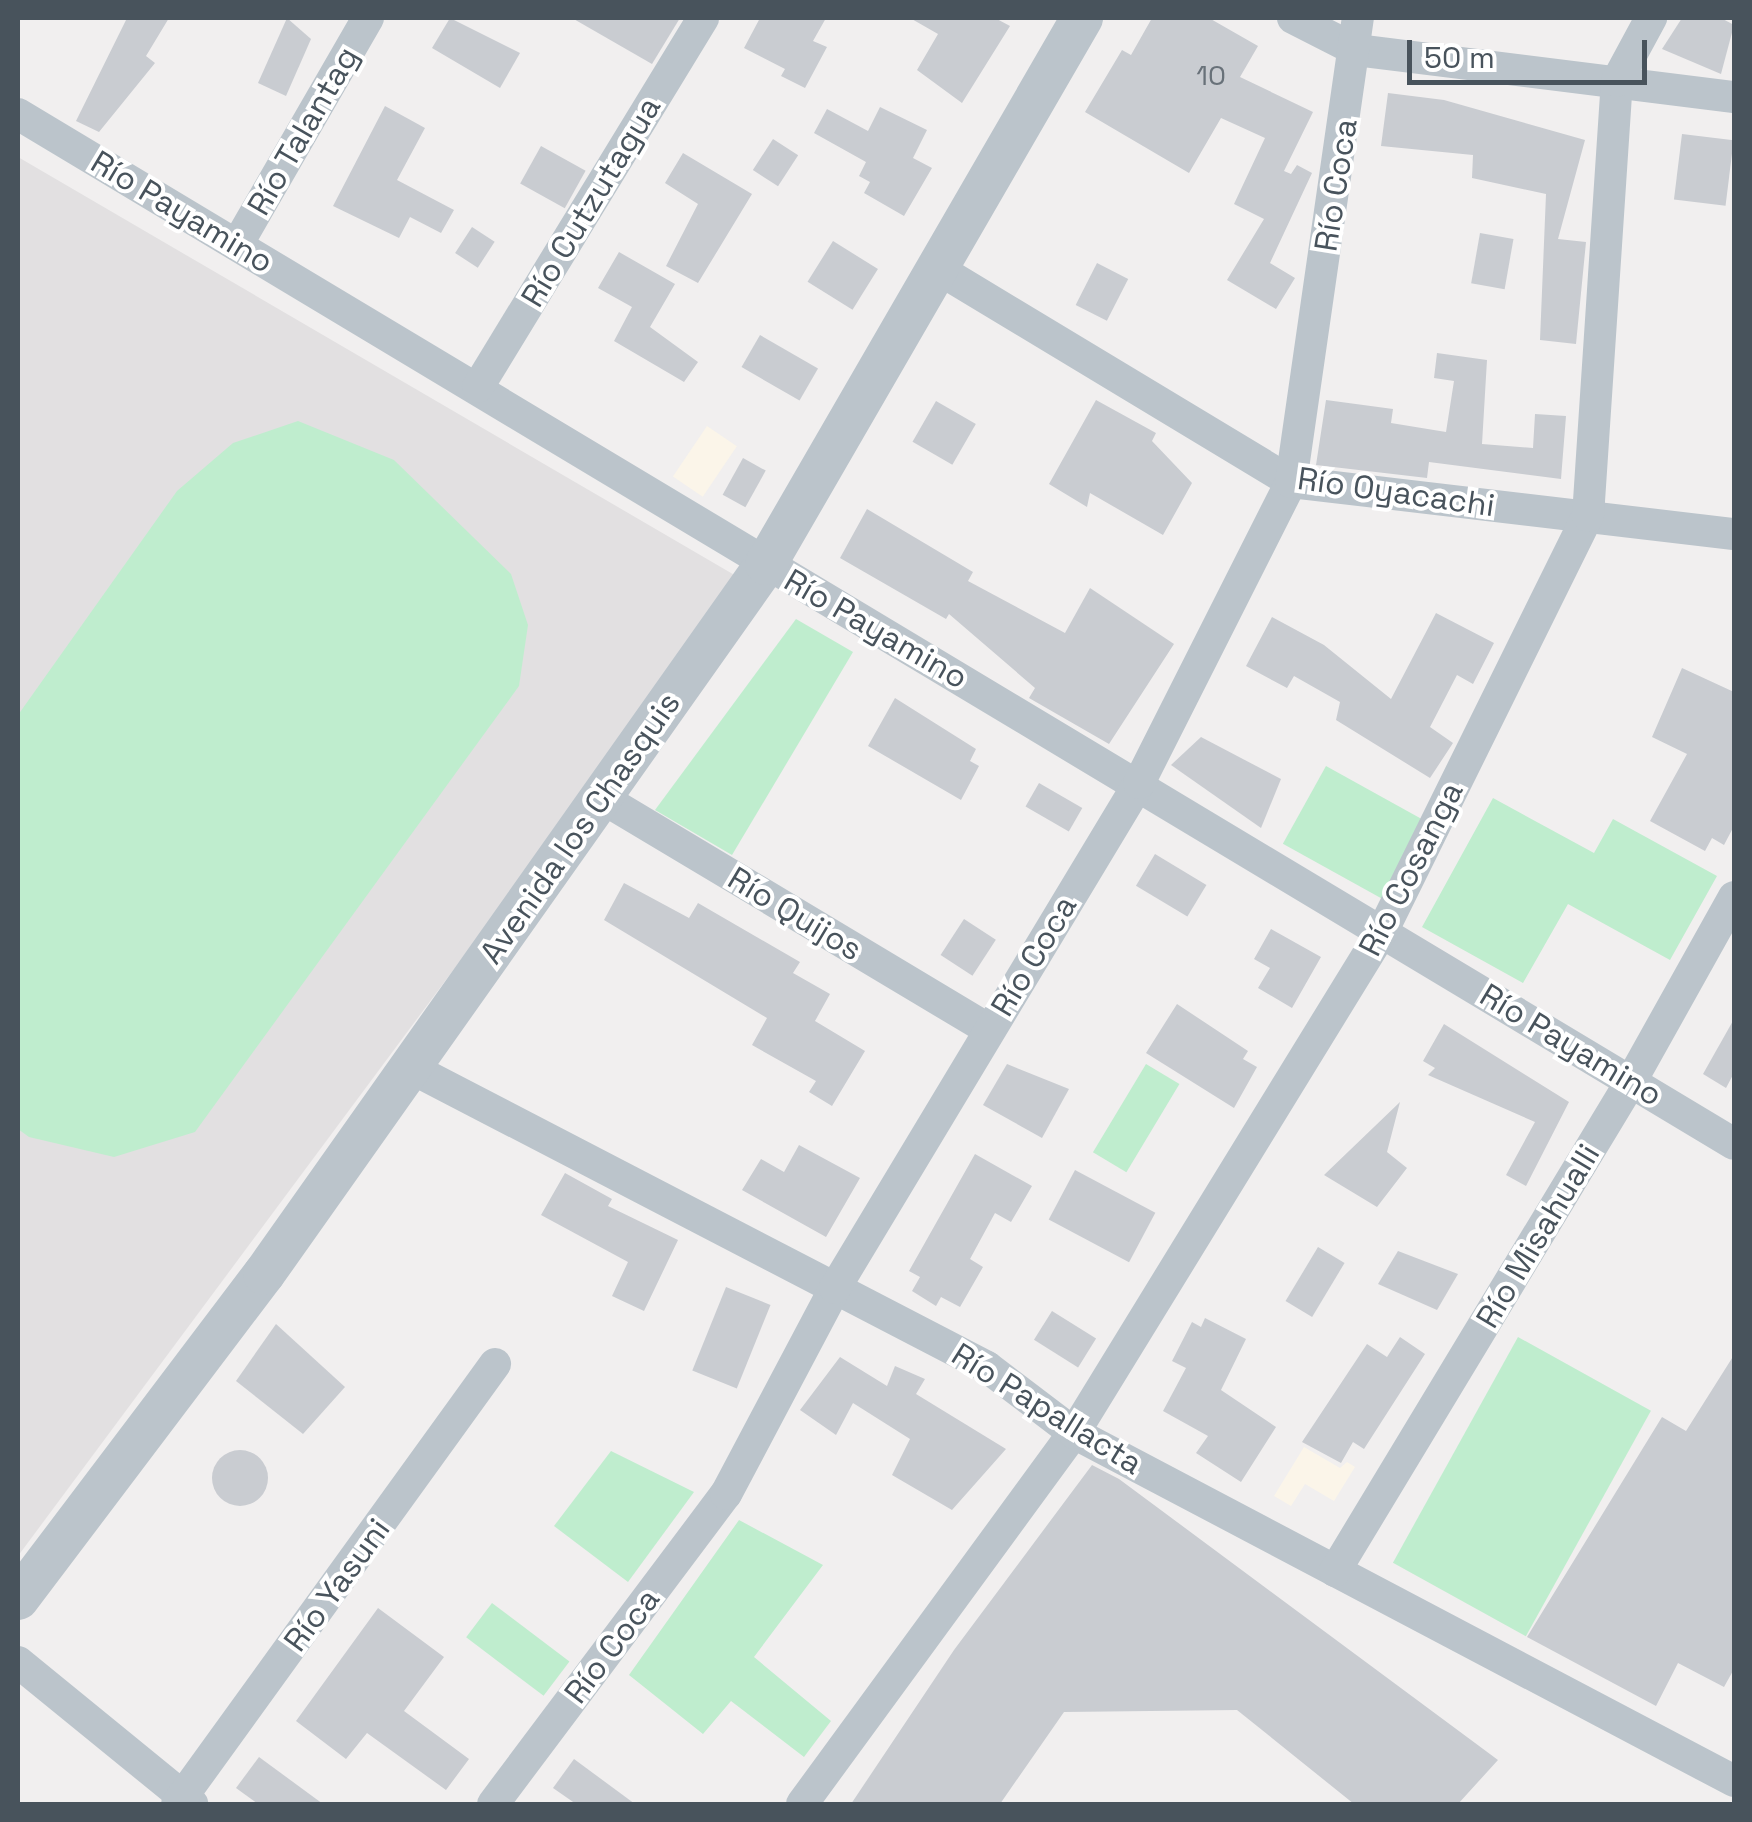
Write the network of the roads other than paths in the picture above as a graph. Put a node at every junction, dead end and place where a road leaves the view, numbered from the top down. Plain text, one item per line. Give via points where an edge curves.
1 (703, 18) edge
2 (1082, 18) edge
3 (1293, 18) edge
4 (1358, 18) edge
5 (1651, 18) edge
6 (360, 20) edge
7 (1356, 50) junction
8 (1618, 81) junction
9 (1734, 97) edge
10 (18, 114) edge
11 (237, 245) junction
12 (935, 268) junction
13 (478, 388) junction
14 (1291, 482) junction
15 (1588, 516) junction
16 (1734, 534) edge
17 (766, 564) junction
18 (1139, 783) junction
19 (602, 798) junction
20 (1734, 897) edge
21 (1383, 930) junction
22 (989, 1030) junction
23 (411, 1068) junction
24 (1630, 1083) junction
25 (1734, 1144) edge
26 (836, 1288) junction
27 (494, 1364) dead end
28 (1074, 1434) junction
29 (1335, 1571) junction
30 (18, 1599) edge
31 (18, 1662) edge
32 (1734, 1781) edge
33 (184, 1802) edge
34 (493, 1804) edge
35 (802, 1804) edge

1 - 13 street, Río Cutzutagua
2 - 12 street, Avenida los Chasquis
3 - 7 street
4 - 7 street, Río Coca
5 - 8 street, Río Cosanga
6 - 11 street, Río Talantag
7 - 8 street
7 - 14 street, Río Coca
8 - 9 street
8 - 15 street, Río Cosanga
10 - 11 street, Río Payamino
11 - 13 street, Río Payamino
12 - 14 street, Río Oyacachi
12 - 17 street, Avenida los Chasquis
13 - 17 street, Río Payamino
14 - 15 street, Río Oyacachi
14 - 18 street, Río Coca
15 - 16 street, Río Oyacachi
15 - 21 street, Río Cosanga
17 - 18 street, Río Payamino
17 - 19 street, Avenida los Chasquis
18 - 21 street, Río Payamino
18 - 22 street, Río Coca
19 - 22 street, Río Quijos
19 - 23 street, Avenida los Chasquis
20 - 24 street, Río Misahualli
21 - 24 street, Río Payamino
21 - 28 street, Río Cosanga
22 - 26 street, Río Coca
23 - 26 street, Río Papallacta
23 - 30 street, Avenida los Chasquis
24 - 25 street, Río Payamino
24 - 29 street, Río Misahualli
26 - 28 street, Río Papallacta via 987,1367
26 - 34 street, Río Coca via 726,1494
27 - 33 street, Río Yasuni
28 - 29 street, Río Papallacta
28 - 35 street, Río Cosanga
29 - 32 street, Río Papallacta
31 - 33 street

